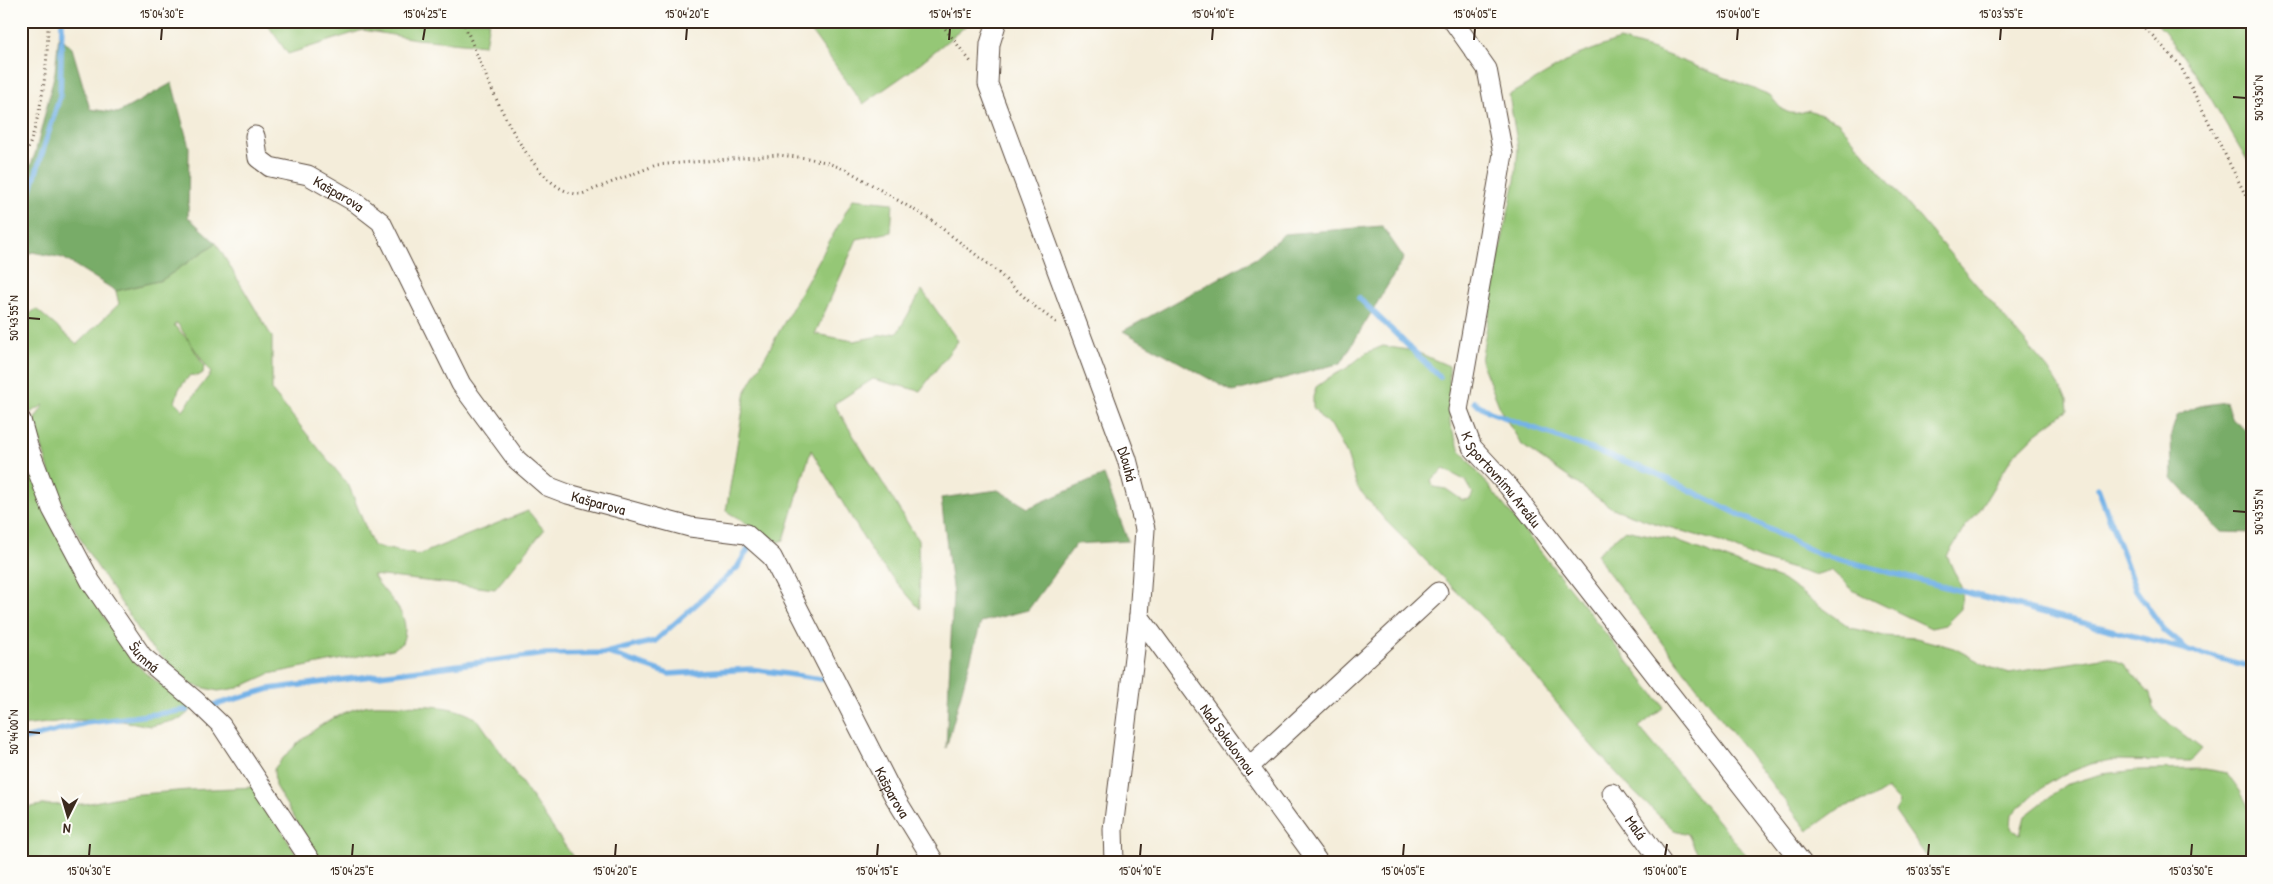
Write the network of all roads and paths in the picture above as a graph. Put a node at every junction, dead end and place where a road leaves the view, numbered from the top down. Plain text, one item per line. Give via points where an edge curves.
1 (48, 21) edge
2 (463, 21) edge
3 (939, 21) edge
4 (998, 21) edge
5 (1452, 21) edge
6 (2139, 21) edge
7 (951, 38) dead end
8 (256, 136) dead end
9 (21, 167) edge
10 (2252, 208) edge
11 (1084, 343) junction
12 (21, 420) edge
13 (1438, 592) dead end
14 (1138, 616) junction
15 (1249, 767) junction
16 (1612, 793) dead end
17 (312, 863) edge
18 (935, 863) edge
19 (1114, 863) edge
20 (1319, 863) edge
21 (1662, 863) edge
22 (1802, 863) edge

1 - 9 path via 39,112 32,142
2 - 11 path via 493,93 533,163 548,181 561,189 582,194 656,165 778,156 824,162 847,170 932,220 992,267 1034,306
3 - 7 path
4 - 11 street, Dlouhá via 990,44 988,84
5 - 22 street, K Sportovnímu Areálu via 1487,69 1503,154 1458,410 1472,447 1508,486
6 - 10 path via 2180,65
8 - 18 street, Kašparova via 258,158 270,167 308,175 355,202 381,222 461,384 517,460 547,486 690,527 746,534 772,557 894,796
11 - 14 street, Dlouhá via 1127,459 1145,529
12 - 17 street, Šumná via 52,509 91,582 142,656 221,725
13 - 15 street
14 - 15 street, Nad Sokolovnou
14 - 19 street, Dlouhá via 1113,829
15 - 20 street, Nad Sokolovnou
16 - 21 street, Malá

